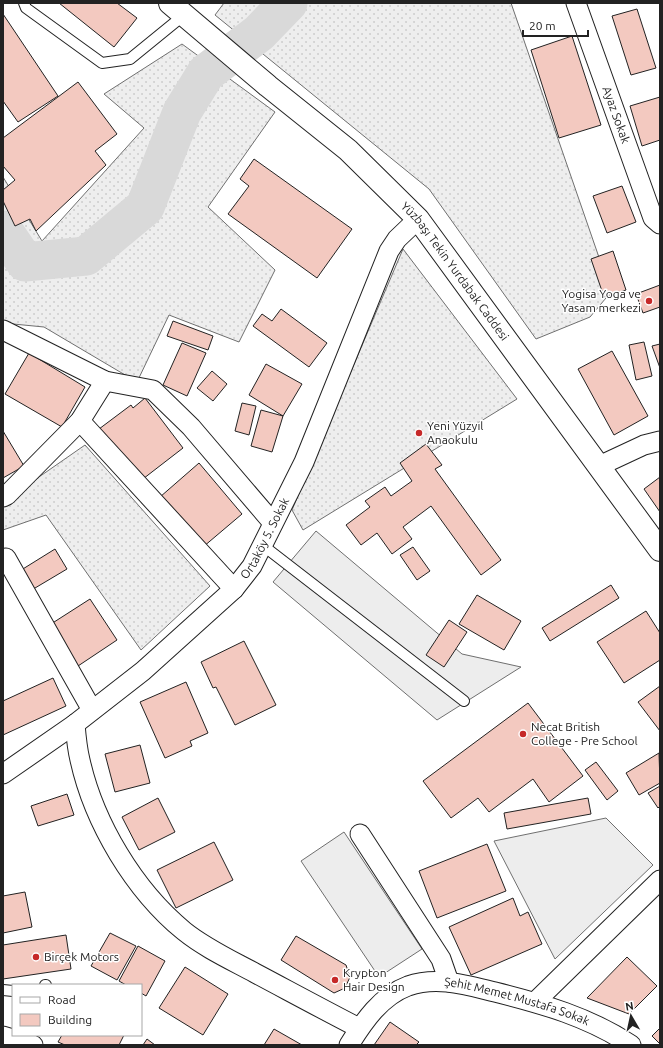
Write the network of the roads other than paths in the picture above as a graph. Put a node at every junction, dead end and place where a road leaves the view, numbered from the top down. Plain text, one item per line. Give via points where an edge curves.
1 (24, 3) edge
2 (576, 3) edge
3 (177, 9) edge
4 (418, 219) junction
5 (660, 224) edge
6 (3, 330) edge
7 (105, 381) junction
8 (80, 421) junction
9 (660, 440) edge
10 (599, 466) junction
11 (3, 497) edge
12 (273, 523) junction
13 (261, 544) junction
14 (660, 550) edge
15 (6, 558) dead end
16 (234, 589) junction
17 (464, 701) dead end
18 (92, 710) junction
19 (75, 724) junction
20 (3, 774) edge
21 (360, 834) dead end
22 (660, 880) edge
23 (449, 982) junction
24 (535, 1002) junction
25 (359, 1028) junction
26 (3, 1036) edge
27 (33, 1045) edge
28 (349, 1045) edge
29 (630, 1045) edge

1 - 3 lane via 26,8 102,63 130,59
2 - 5 street, Ayaz Sokak via 653,218
3 - 4 main road, Yüzbaşı Tekin Yurdabak Caddesi via 348,150
4 - 10 main road, Yüzbaşı Tekin Yurdabak Caddesi
4 - 12 street, Ortaköy 5. Sokak via 388,251 304,462
6 - 7 street
7 - 8 street
7 - 12 street via 153,390 191,427
8 - 11 street
8 - 16 street
9 - 10 street
10 - 14 main road, Yüzbaşı Tekin Yurdabak Caddesi
12 - 13 street, Ortaköy 5. Sokak
13 - 16 street, Ortaköy 5. Sokak via 252,566
13 - 17 lane
15 - 18 street
16 - 18 street, Ortaköy 5. Sokak via 142,671
18 - 19 street, Ortaköy 5. Sokak
19 - 20 street, Ortaköy 5. Sokak
19 - 25 street via 80,760 105,829 115,849 159,908 185,931 214,951
21 - 23 street via 441,959
22 - 24 street
23 - 24 street, Şehit Memet Mustafa Sokak
23 - 25 street, Şehit Memet Mustafa Sokak via 432,981 398,990 377,1007
24 - 29 street, Şehit Memet Mustafa Sokak via 600,1026
25 - 28 street
26 - 27 street

